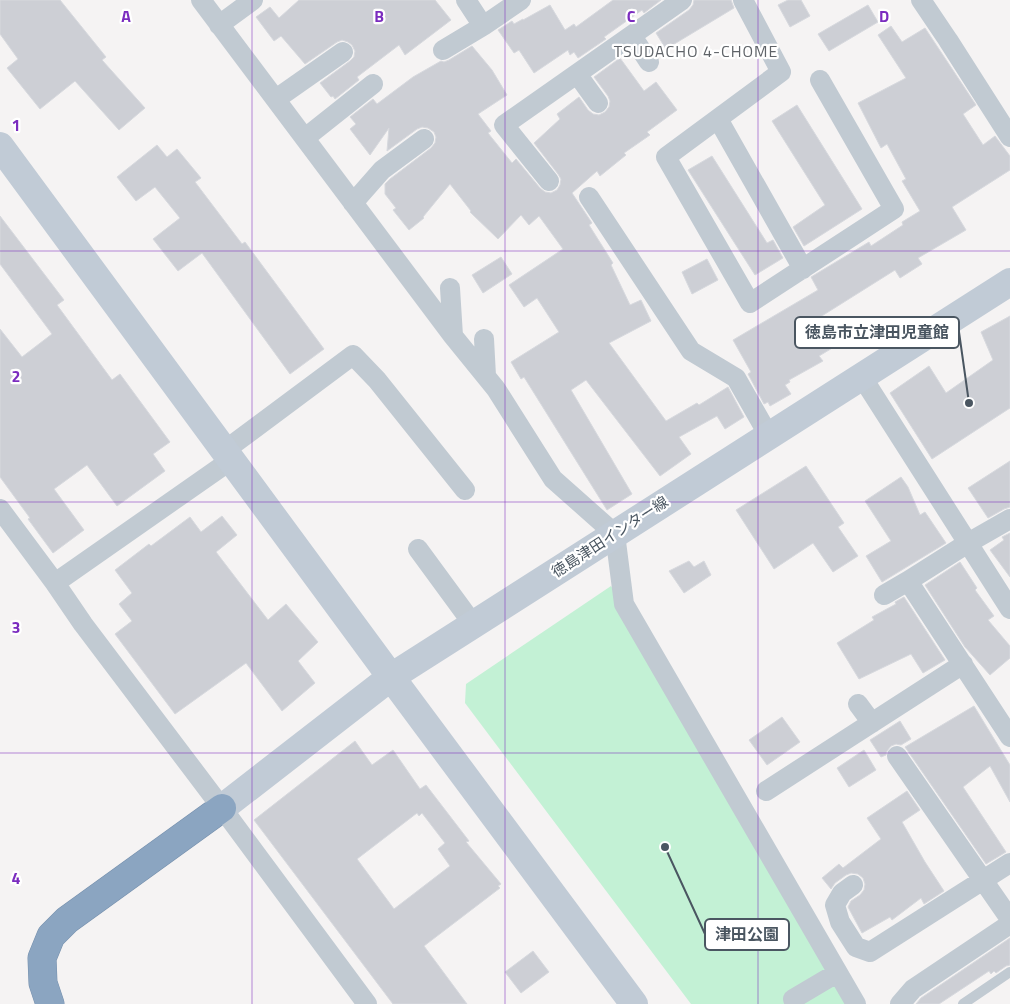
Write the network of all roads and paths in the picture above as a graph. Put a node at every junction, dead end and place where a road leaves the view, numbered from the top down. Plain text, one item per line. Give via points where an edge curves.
1 (201, 0) edge
2 (253, 0) edge
3 (466, 0) edge
4 (521, 0) edge
5 (682, 0) edge
6 (743, 0) edge
7 (921, 0) edge
8 (219, 25) junction
9 (484, 26) junction
10 (632, 36) junction
11 (443, 50) dead end
12 (343, 52) dead end
13 (649, 62) dead end
14 (577, 74) junction
15 (820, 80) dead end
16 (374, 84) dead end
17 (276, 99) junction
18 (598, 103) dead end
19 (718, 119) junction
20 (1010, 137) edge
21 (304, 138) junction
22 (424, 140) dead end
23 (0, 146) edge
24 (549, 181) dead end
25 (589, 197) dead end
26 (353, 203) junction
27 (803, 269) junction
28 (1010, 282) edge
29 (450, 288) dead end
30 (454, 336) junction
31 (484, 339) dead end
32 (486, 376) junction
33 (862, 377) junction
34 (769, 436) junction
35 (228, 455) junction
36 (465, 490) dead end
37 (0, 509) edge
38 (1010, 519) edge
39 (615, 534) junction
40 (968, 543) junction
41 (418, 549) dead end
42 (908, 581) junction
43 (55, 583) junction
44 (884, 595) dead end
45 (1010, 608) edge
46 (474, 624) junction
47 (963, 664) junction
48 (391, 677) junction
49 (858, 704) dead end
50 (872, 723) junction
51 (1010, 737) edge
52 (897, 756) dead end
53 (766, 791) dead end
54 (222, 808) junction
55 (1010, 863) edge
56 (983, 880) junction
57 (853, 885) dead end
58 (801, 908) junction
59 (1010, 919) edge
60 (1010, 924) edge
61 (851, 940) junction
62 (1010, 972) edge
63 (837, 973) junction
64 (50, 1004) edge
65 (367, 1004) edge
66 (634, 1004) edge
67 (795, 1004) edge
68 (856, 1004) edge
69 (900, 1004) edge
70 (963, 1004) edge

1 - 8 street
2 - 8 street
3 - 9 street
4 - 9 street
5 - 10 street
6 - 19 street via 781,72
7 - 20 street
8 - 17 street
9 - 11 street
10 - 13 street
10 - 14 street
12 - 17 street
14 - 18 street
14 - 24 street via 504,125
15 - 27 street via 894,209
16 - 21 street
17 - 21 street
19 - 27 street
19 - 27 street via 666,157 750,303
21 - 26 street
22 - 26 street via 382,170
23 - 35 street
25 - 34 street via 691,351 736,378
26 - 30 street
28 - 33 street, 徳島津田インター線
29 - 30 street
30 - 32 street
31 - 32 street
32 - 39 street via 553,479
33 - 34 street, 徳島津田インター線
33 - 40 street
34 - 39 street, 徳島津田インター線
35 - 36 street via 353,355 377,380
35 - 43 street
35 - 48 street
37 - 43 street
38 - 40 street
39 - 46 street, 徳島津田インター線
39 - 58 street via 624,604
40 - 42 street
40 - 45 street
41 - 46 street
42 - 44 street
42 - 47 street
43 - 54 street
46 - 48 street, 徳島津田インター線
47 - 50 street
47 - 51 street
48 - 54 street, 徳島津田インター線
48 - 66 street
49 - 50 street
50 - 53 street
52 - 56 street
54 - 64 highway via 67,920 51,936 42,958 43,983
54 - 65 street
55 - 56 street
56 - 59 street
56 - 61 street via 870,952 856,947
57 - 61 street via 842,893 835,905 840,922
58 - 61 street via 836,935
58 - 63 street
60 - 69 street via 913,989
62 - 70 lane
63 - 67 street via 793,999
63 - 68 street

